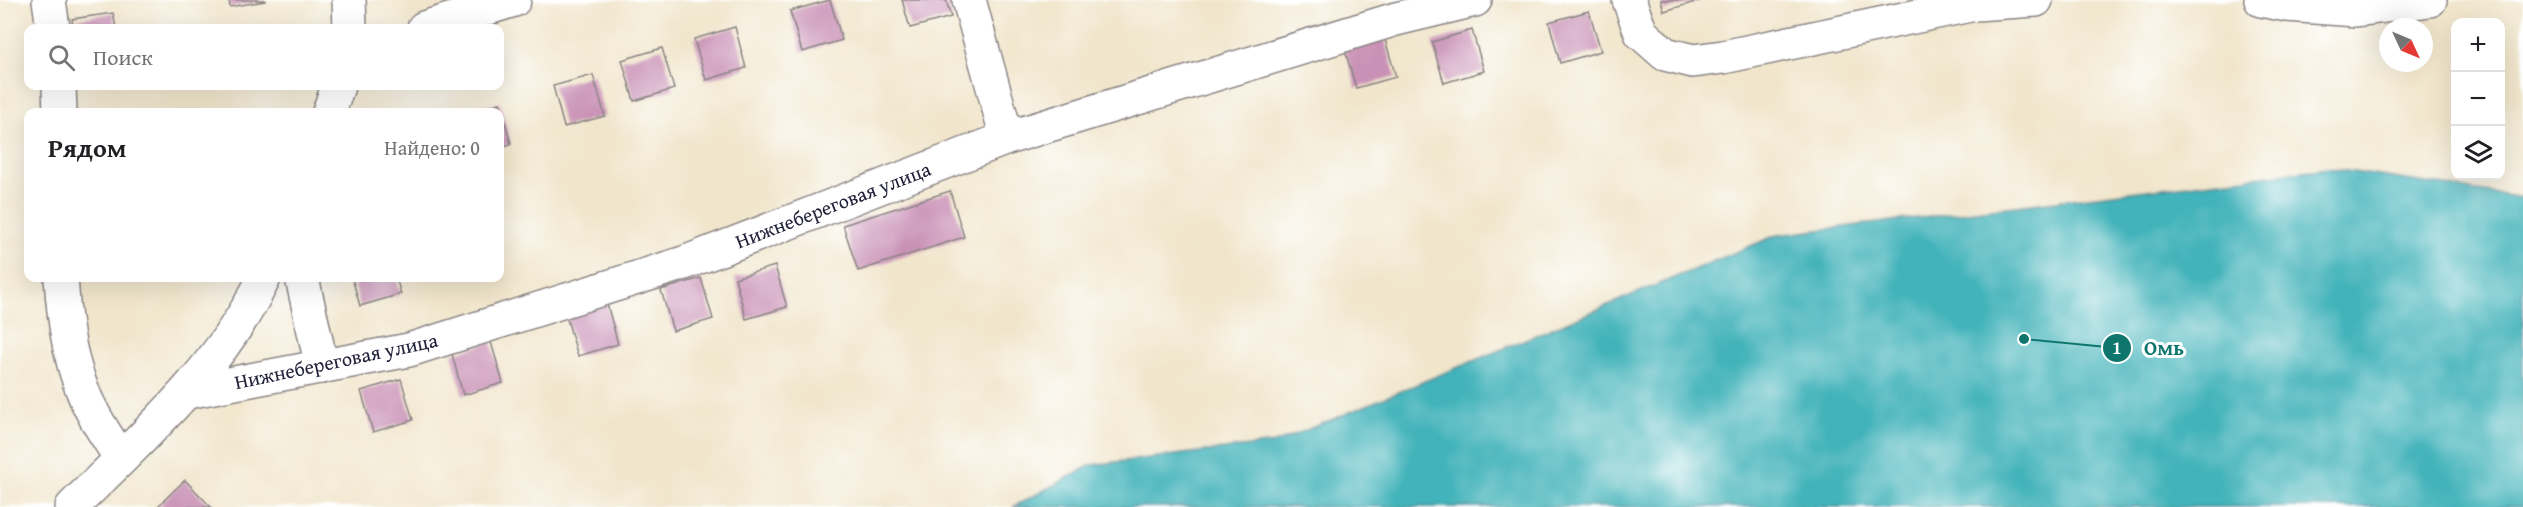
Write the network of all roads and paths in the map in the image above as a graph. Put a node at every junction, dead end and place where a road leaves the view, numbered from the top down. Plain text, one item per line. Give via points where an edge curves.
1 (49, 0) edge
2 (349, 0) edge
3 (514, 0) edge
4 (969, 0) edge
5 (1475, 0) edge
6 (1629, 0) edge
7 (2036, 0) edge
8 (2261, 0) edge
9 (2430, 0) edge
10 (52, 24) edge
11 (350, 24) edge
12 (437, 24) edge
13 (59, 90) edge
14 (337, 90) edge
15 (60, 108) edge
16 (330, 108) edge
17 (1007, 138) junction
18 (62, 282) edge
19 (262, 282) edge
20 (303, 282) edge
21 (322, 367) junction
22 (187, 392) junction
23 (121, 459) junction
24 (72, 507) edge

1 - 10 street
2 - 11 street
3 - 12 street
4 - 17 street
5 - 17 street, Нижнебереговая улица via 1396,19
6 - 7 street via 1641,33 1665,54 1693,61 1975,4
8 - 9 street via 2356,9
13 - 15 street
14 - 16 street
17 - 21 street, Нижнебереговая улица via 684,263 410,350
18 - 23 street via 73,365 93,414
19 - 22 street
20 - 21 street
21 - 22 street, Нижнебереговая улица
22 - 23 street
23 - 24 street

